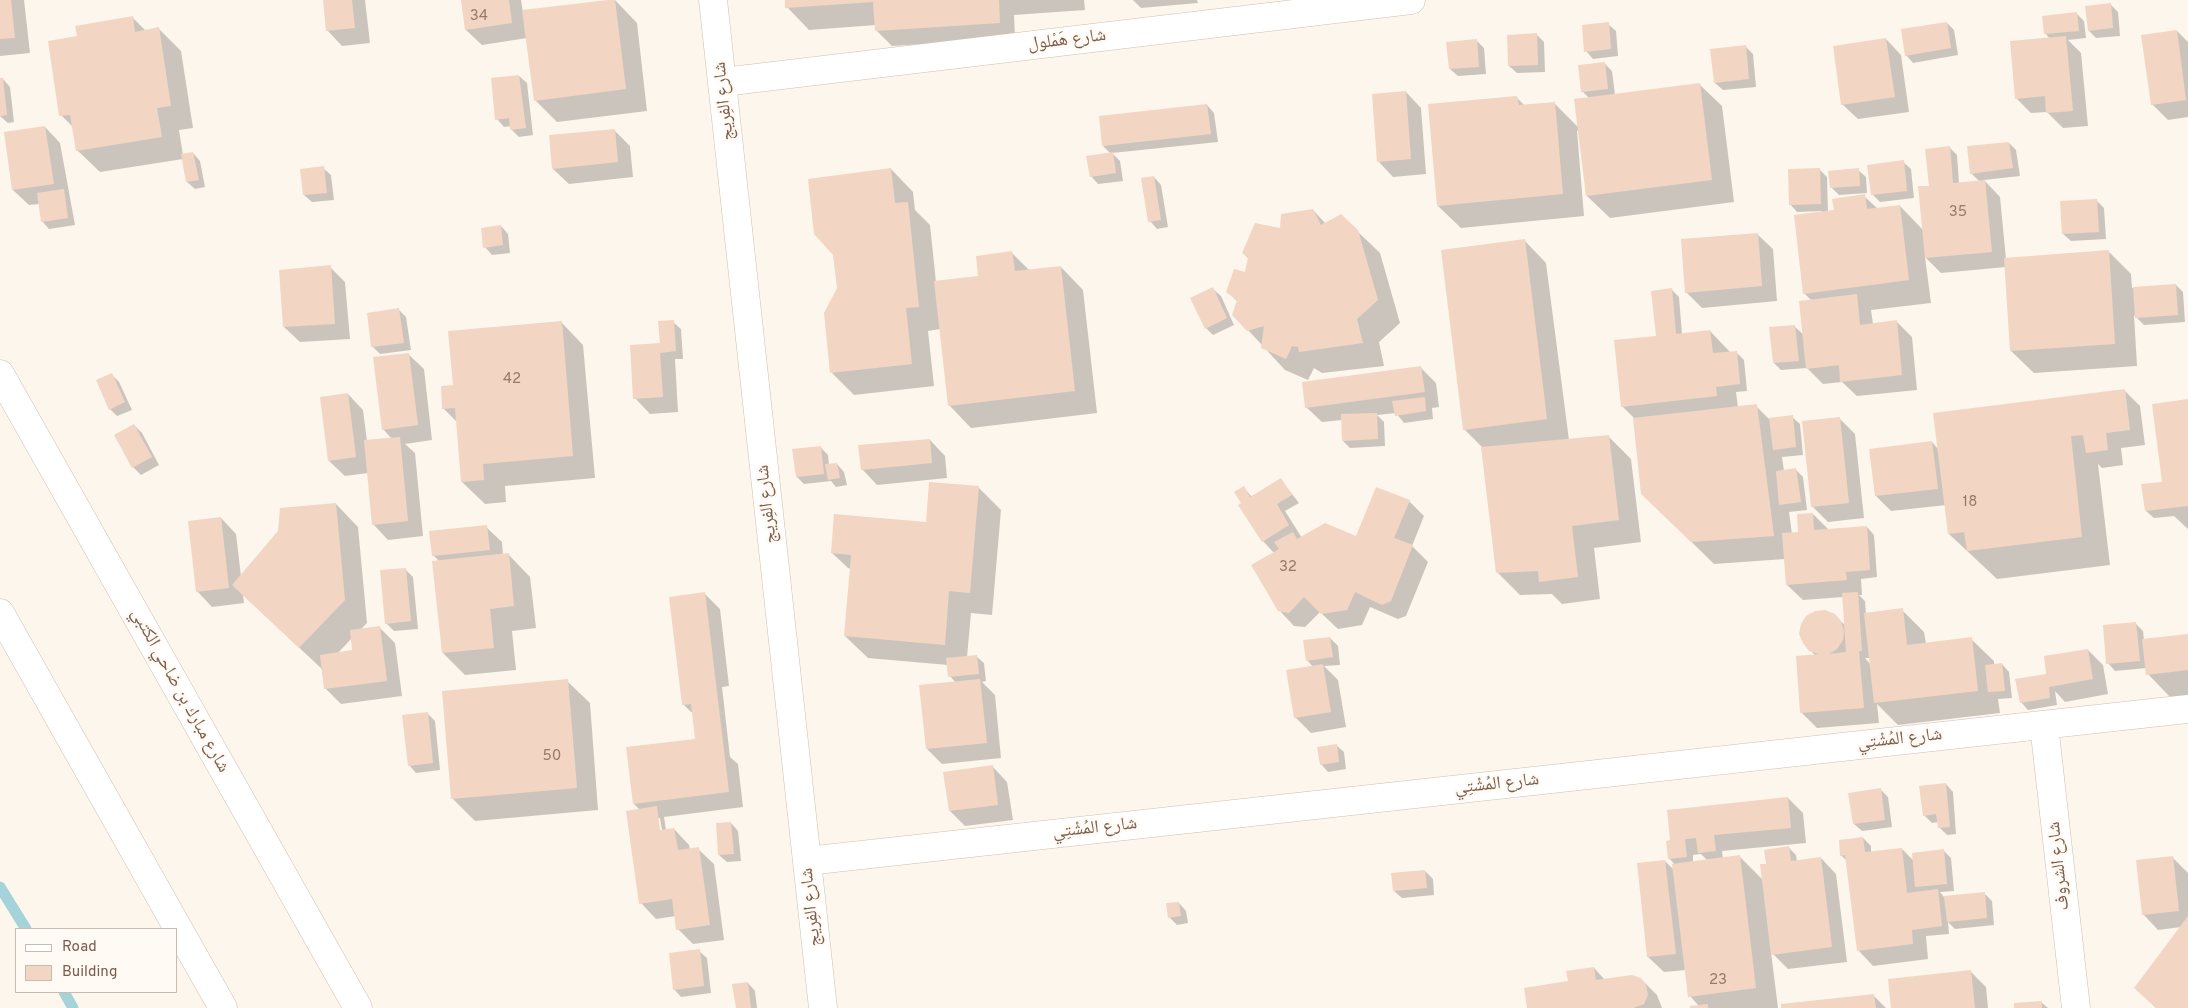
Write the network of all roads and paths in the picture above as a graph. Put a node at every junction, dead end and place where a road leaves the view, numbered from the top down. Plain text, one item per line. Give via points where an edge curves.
1 (713, 0) edge
2 (1412, 0) edge
3 (723, 82) junction
4 (0, 374) edge
5 (0, 614) edge
6 (2188, 709) edge
7 (2044, 724) junction
8 (807, 861) junction
9 (178, 928) edge
10 (178, 928) edge
11 (223, 1008) edge
12 (358, 1008) edge
13 (823, 1008) edge
14 (2076, 1008) edge

1 - 3 street, شارع الفِريج
2 - 3 street, شارع هَمْلول
3 - 8 street, شارع الفِريج
4 - 12 street, شارع مبارك بن ضاحي الكتبي
5 - 10 street
6 - 7 street, شارع المُشْتِي
7 - 8 street, شارع المُشْتِي
7 - 14 street, شارع الشروف
8 - 13 street, شارع الفِريج
9 - 11 street

